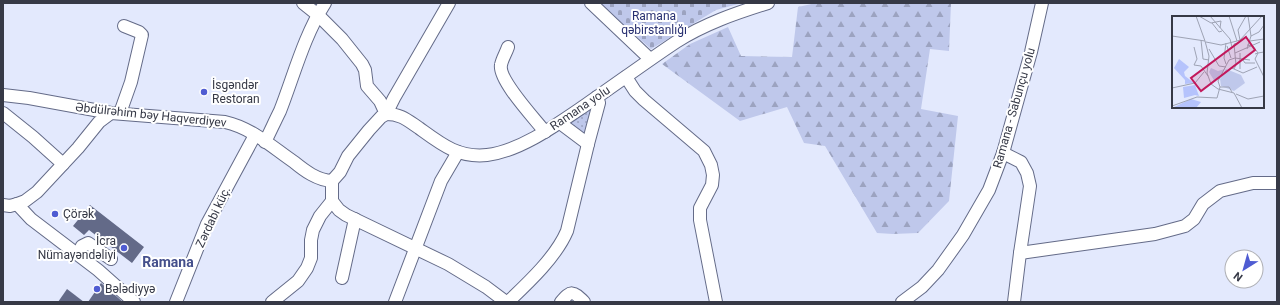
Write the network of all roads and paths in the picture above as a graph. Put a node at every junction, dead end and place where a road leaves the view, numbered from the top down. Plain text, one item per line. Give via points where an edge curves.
1 (303, 3) edge
2 (325, 3) edge
3 (449, 3) edge
4 (591, 3) edge
5 (768, 3) edge
6 (1042, 3) edge
7 (318, 15) junction
8 (124, 26) dead end
9 (508, 47) dead end
10 (650, 59) junction
11 (626, 77) junction
12 (3, 95) edge
13 (597, 97) junction
14 (3, 113) edge
15 (116, 113) junction
16 (386, 114) junction
17 (560, 123) junction
18 (545, 132) junction
19 (260, 138) junction
20 (588, 144) junction
21 (458, 152) junction
22 (1003, 153) junction
23 (63, 164) junction
24 (332, 181) junction
25 (1277, 183) edge
26 (332, 201) junction
27 (17, 204) junction
28 (3, 205) edge
29 (355, 219) junction
30 (416, 249) junction
31 (1020, 253) junction
32 (78, 254) junction
33 (111, 259) dead end
34 (342, 278) dead end
35 (134, 302) edge
36 (176, 302) edge
37 (272, 302) edge
38 (395, 302) edge
39 (507, 302) edge
40 (560, 302) edge
41 (584, 302) edge
42 (716, 302) edge
43 (902, 302) edge
44 (1014, 302) edge

1 - 7 street
2 - 7 street, Zərdabi küç.
3 - 16 street
4 - 10 street
5 - 10 street, Ramana yolu via 734,14 694,32
6 - 22 street, Ramana - Sabunçu yolu
7 - 16 street via 362,64 367,86 380,101
7 - 19 street, Zərdabi küç. via 279,111
8 - 15 street via 139,32 142,36 131,82
9 - 18 street via 500,66 502,75 513,93
10 - 11 street, Ramana yolu
11 - 13 street, Ramana yolu
11 - 42 street via 644,100 704,151 711,165 712,185 700,208 700,220
12 - 15 street, Əbdülrəhim bəy Haqverdiyev
13 - 17 street, Ramana yolu
13 - 20 street via 600,103
14 - 23 street
15 - 19 street, Əbdülrəhim bəy Haqverdiyev via 225,122 242,127
15 - 23 street via 99,122
16 - 21 street, Ramana yolu via 404,118 438,142
16 - 24 street via 348,156
17 - 18 street, Ramana yolu
17 - 20 street
18 - 21 street, Ramana yolu via 500,152 487,155
19 - 24 street, Əbdülrəhim bəy Haqverdiyev via 309,173 321,180
19 - 36 street, Zərdabi küç. via 207,224
20 - 39 street via 567,231 562,241 527,284
21 - 30 street via 441,181
22 - 31 street via 1021,162 1030,186
22 - 43 street, Ramana - Sabunçu yolu via 989,190 955,248 922,287
23 - 27 street via 37,192
24 - 26 street
25 - 31 street via 1253,183 1220,191 1203,204 1185,226 1155,234
26 - 29 street via 339,210
26 - 37 street via 320,216 314,230 311,258 307,268 298,281
27 - 28 street
27 - 32 street via 31,219
29 - 30 street
29 - 34 street
30 - 38 street
30 - 39 street via 461,272
31 - 44 street
32 - 33 street via 82,246 88,244
32 - 35 street
40 - 41 street via 567,294 572,293

